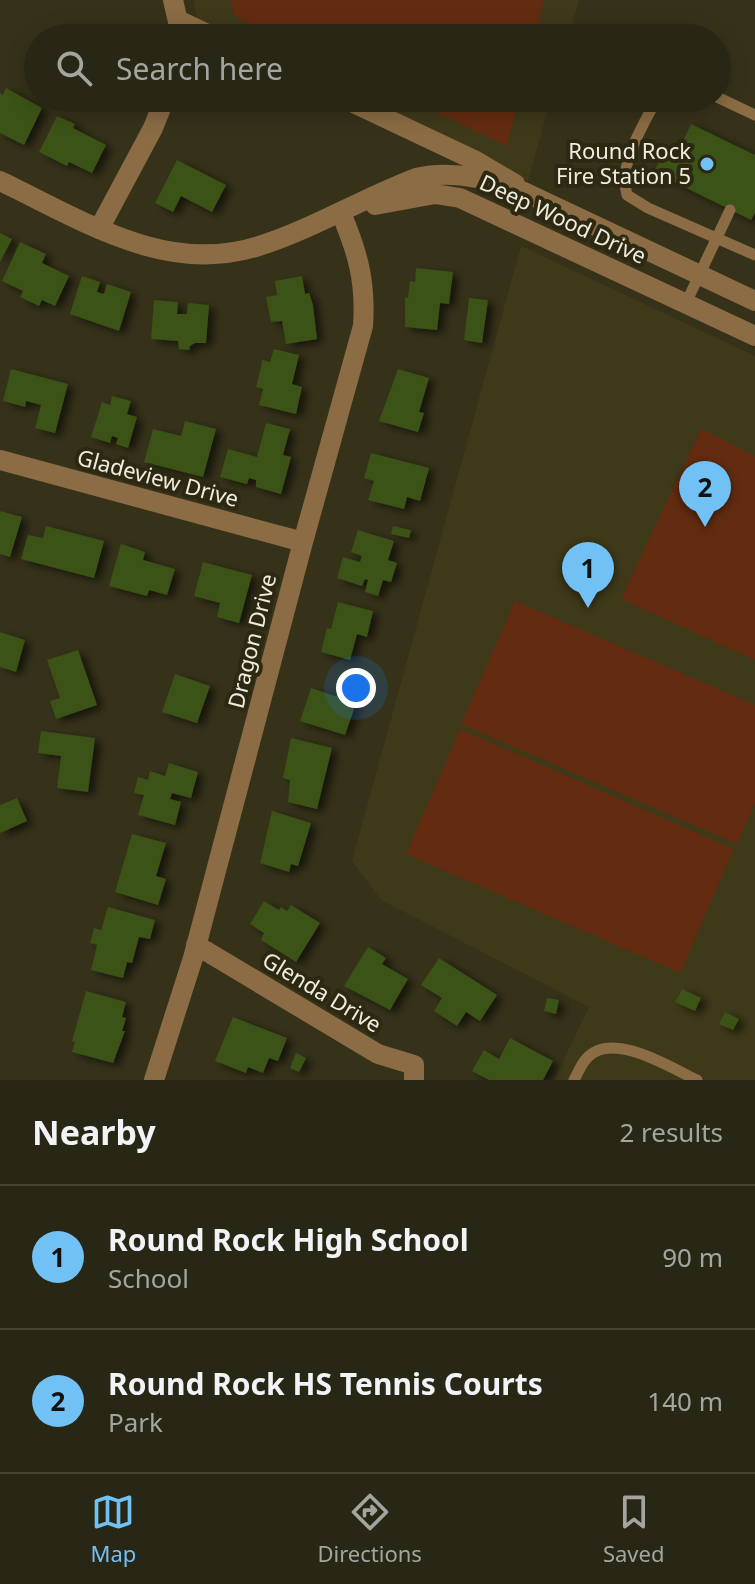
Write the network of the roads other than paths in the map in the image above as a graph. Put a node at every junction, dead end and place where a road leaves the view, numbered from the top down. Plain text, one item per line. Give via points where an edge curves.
1 (731, 104) edge
2 (159, 112) edge
3 (373, 112) edge
4 (650, 112) edge
5 (755, 115) edge
6 (0, 181) edge
7 (542, 201) junction
8 (730, 210) dead end
9 (341, 213) junction
10 (99, 229) junction
11 (716, 239) junction
12 (755, 255) edge
13 (699, 274) junction
14 (755, 301) edge
15 (686, 303) junction
16 (755, 336) edge
17 (0, 460) edge
18 (303, 542) junction
19 (196, 945) junction
20 (154, 1080) edge
21 (414, 1080) edge
22 (574, 1080) edge
23 (697, 1080) edge

1 - 5 lane
2 - 10 street
3 - 7 street via 474,160
4 - 11 lane via 623,180 627,195
6 - 10 street, Deep Wood Drive
7 - 9 street, Deep Wood Drive via 489,180 430,175 403,182
7 - 13 street, Deep Wood Drive
8 - 11 lane
9 - 10 street, Deep Wood Drive via 262,246 214,256 155,250
9 - 15 street, Deep Wood Drive via 417,195 460,198
9 - 18 street, Dragon Drive via 361,264 363,326
11 - 12 lane
11 - 13 lane
13 - 14 street, Deep Wood Drive
13 - 15 lane
15 - 16 street, Deep Wood Drive
17 - 18 street, Gladeview Drive
18 - 19 street, Dragon Drive
19 - 20 street, Dragon Drive
19 - 21 street, Glenda Drive via 378,1054 414,1065
22 - 23 lane via 588,1056 611,1048 637,1051

